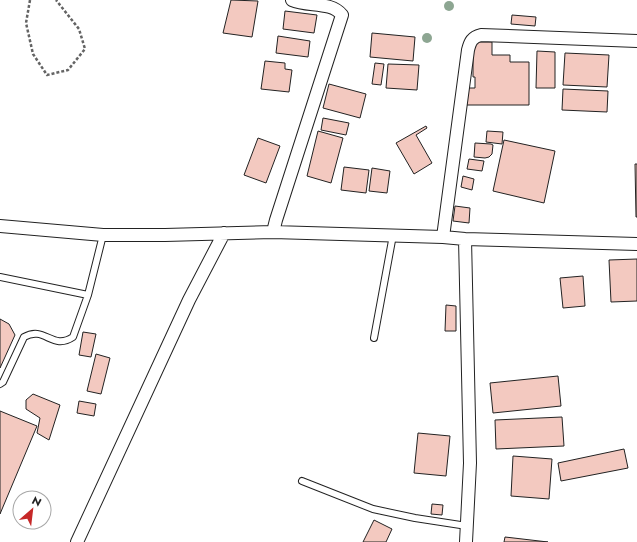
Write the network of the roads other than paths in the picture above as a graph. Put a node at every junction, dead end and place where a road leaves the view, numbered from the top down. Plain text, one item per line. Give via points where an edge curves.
1 (292, 0) edge
2 (637, 41) edge
3 (0, 226) edge
4 (273, 232) junction
5 (224, 233) junction
6 (103, 235) junction
7 (393, 235) junction
8 (443, 237) junction
9 (465, 239) junction
10 (637, 244) edge
11 (0, 277) edge
12 (88, 295) junction
13 (374, 338) dead end
14 (0, 384) edge
15 (302, 480) dead end
16 (467, 526) junction
17 (77, 542) edge
18 (466, 542) edge

1 - 4 street via 332,8 339,11 342,16
2 - 8 street via 481,35 471,40
3 - 6 street
4 - 5 street
4 - 7 street
5 - 6 street
5 - 17 street via 189,300
6 - 12 lane
7 - 8 street
7 - 13 lane
8 - 9 street
9 - 10 street
9 - 16 street via 470,463
11 - 12 lane
12 - 14 lane via 73,337 60,342 36,333 24,337
15 - 16 lane via 373,509
16 - 18 street

